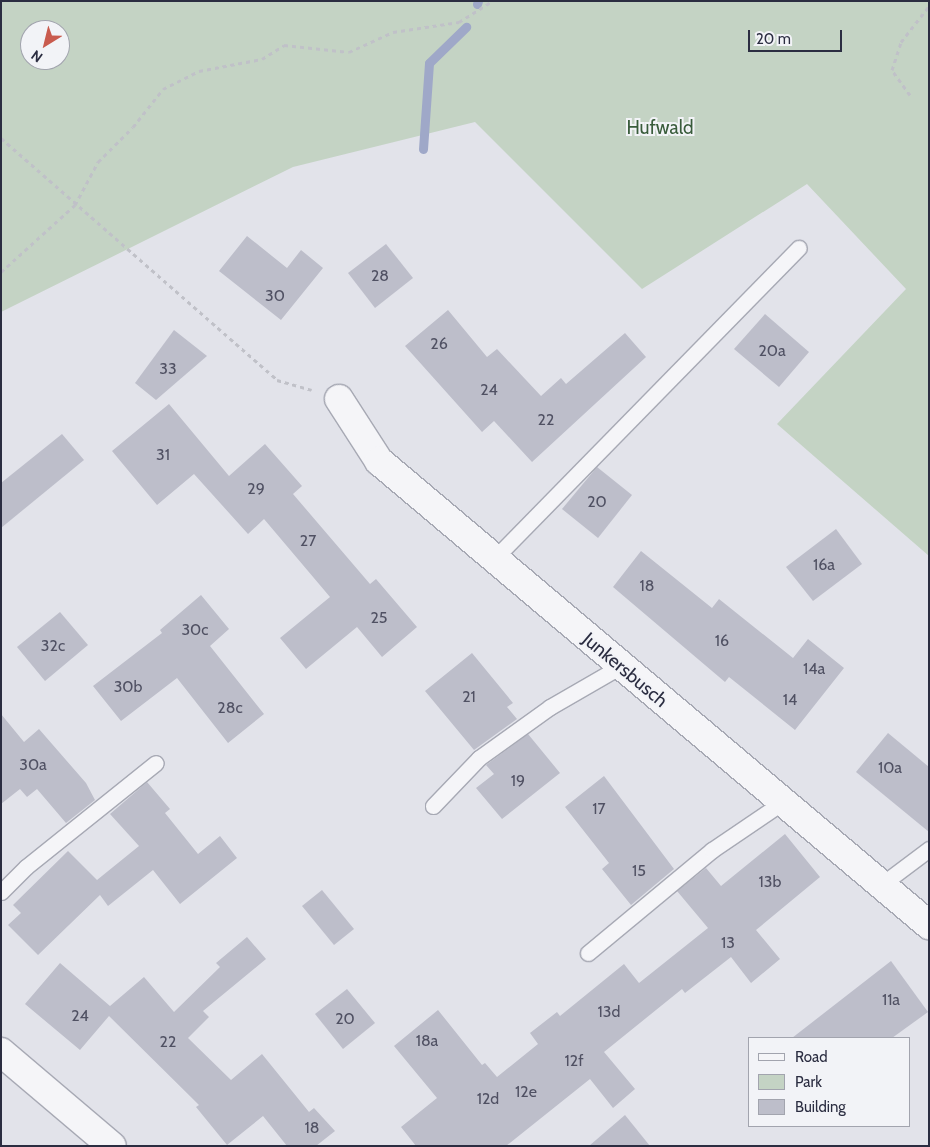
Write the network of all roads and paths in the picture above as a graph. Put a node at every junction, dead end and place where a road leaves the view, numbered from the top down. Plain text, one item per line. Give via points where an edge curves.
1 (492, 1) edge
2 (929, 6) edge
3 (910, 95) dead end
4 (1, 138) edge
5 (75, 205) junction
6 (799, 248) dead end
7 (1, 272) edge
8 (339, 399) joint
9 (495, 558) junction
10 (621, 666) junction
11 (156, 763) dead end
12 (783, 802) junction
13 (433, 806) dead end
14 (929, 849) edge
15 (881, 885) junction
16 (1, 892) edge
17 (929, 925) edge
18 (588, 953) dead end
19 (1, 1052) edge
20 (112, 1146) edge

1 - 5 path via 459,22 393,32 349,52 284,45 262,60 199,71 163,89 133,127 98,162
2 - 3 path via 901,42 892,70
4 - 5 path
5 - 7 path
5 - 8 path via 277,380
6 - 9 lane
8 - 9 street, Junkersbusch via 379,461
9 - 10 street, Junkersbusch
10 - 12 street, Junkersbusch
10 - 13 lane via 550,707 479,758
11 - 16 lane via 26,867
12 - 15 street, Junkersbusch
12 - 18 lane via 712,850
14 - 15 lane
15 - 17 street, Junkersbusch
19 - 20 street

